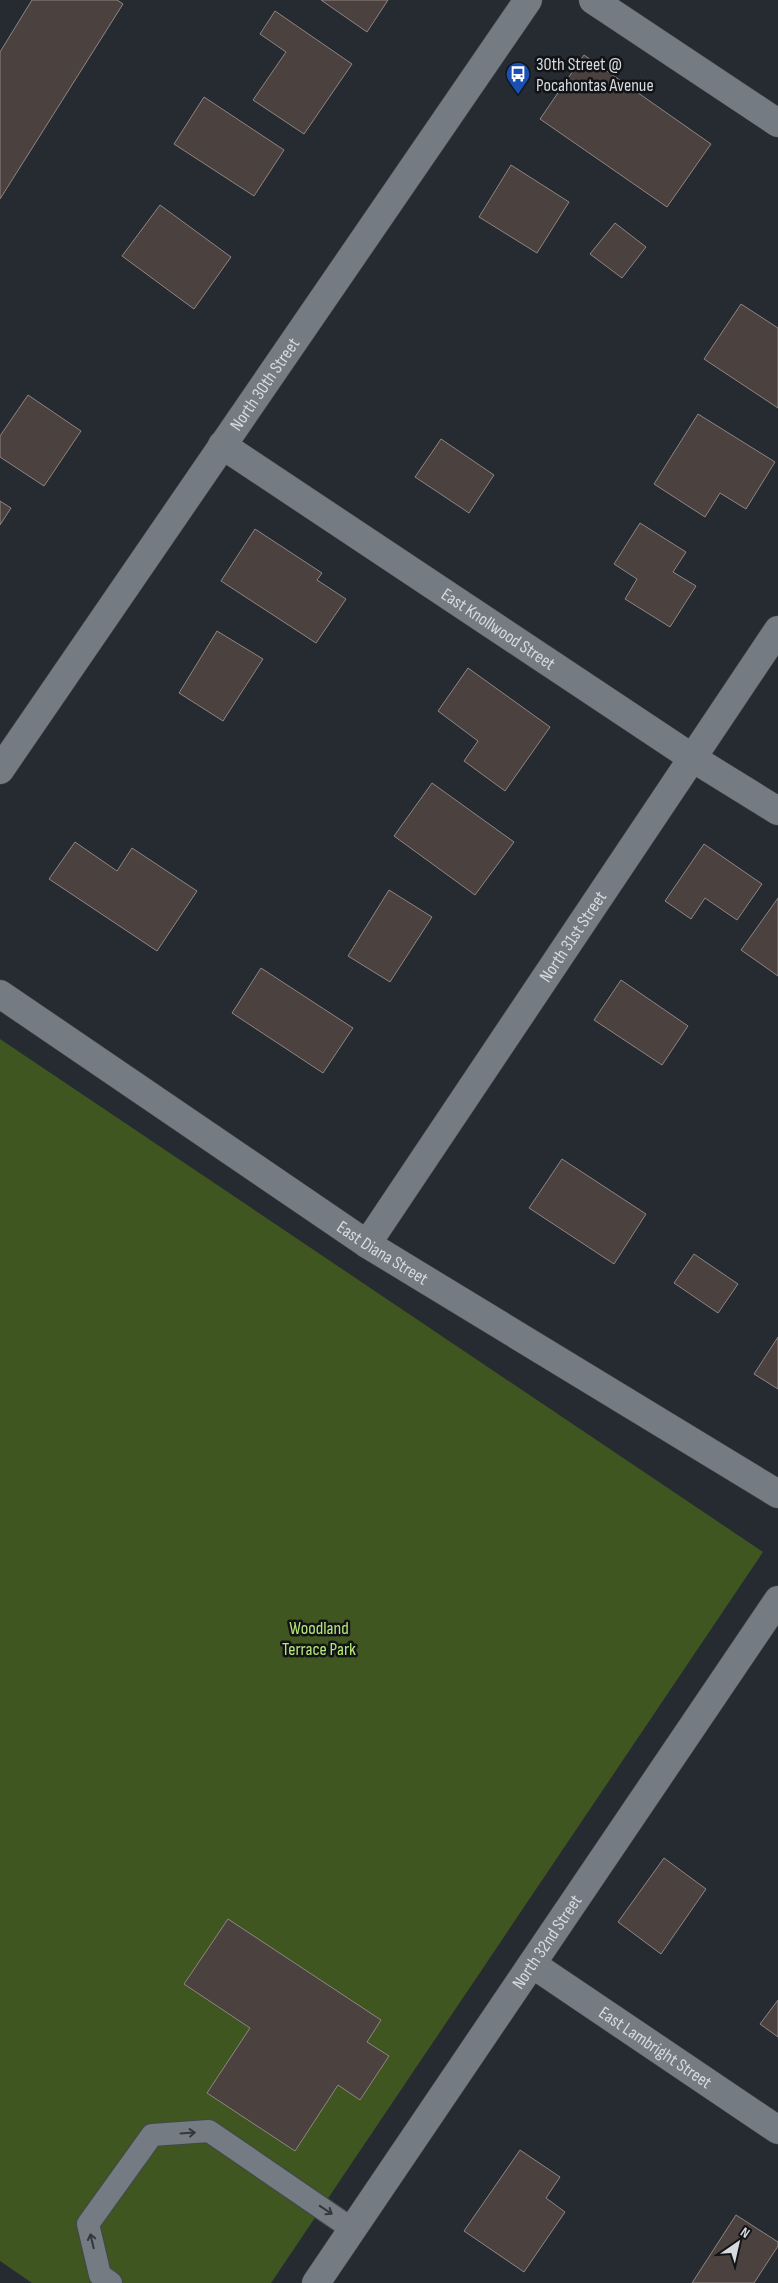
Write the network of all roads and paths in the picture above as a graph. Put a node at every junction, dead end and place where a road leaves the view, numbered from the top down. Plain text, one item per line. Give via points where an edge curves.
1 (528, 0) edge
2 (593, 0) edge
3 (778, 123) edge
4 (222, 445) junction
5 (778, 630) edge
6 (694, 759) junction
7 (0, 770) edge
8 (778, 811) edge
9 (0, 994) edge
10 (367, 1244) junction
11 (778, 1494) edge
12 (778, 1600) edge
13 (532, 1964) junction
14 (778, 2130) edge
15 (352, 2229) junction
16 (111, 2283) edge
17 (316, 2283) edge

1 - 4 street, North 30th Street
2 - 3 street
4 - 6 street, East Knollwood Street
4 - 7 street, North 30th Street
5 - 6 street, North 31st Street
6 - 8 street, East Knollwood Street
6 - 10 street, North 31st Street
9 - 10 street, East Diana Street
10 - 11 street, East Diana Street
12 - 13 street, North 32nd Street
13 - 14 street, East Lambright Street
13 - 15 street, North 32nd Street
16 -> 15 lane via 100,2275 88,2224 152,2135 209,2131
15 - 17 street, North 32nd Street

